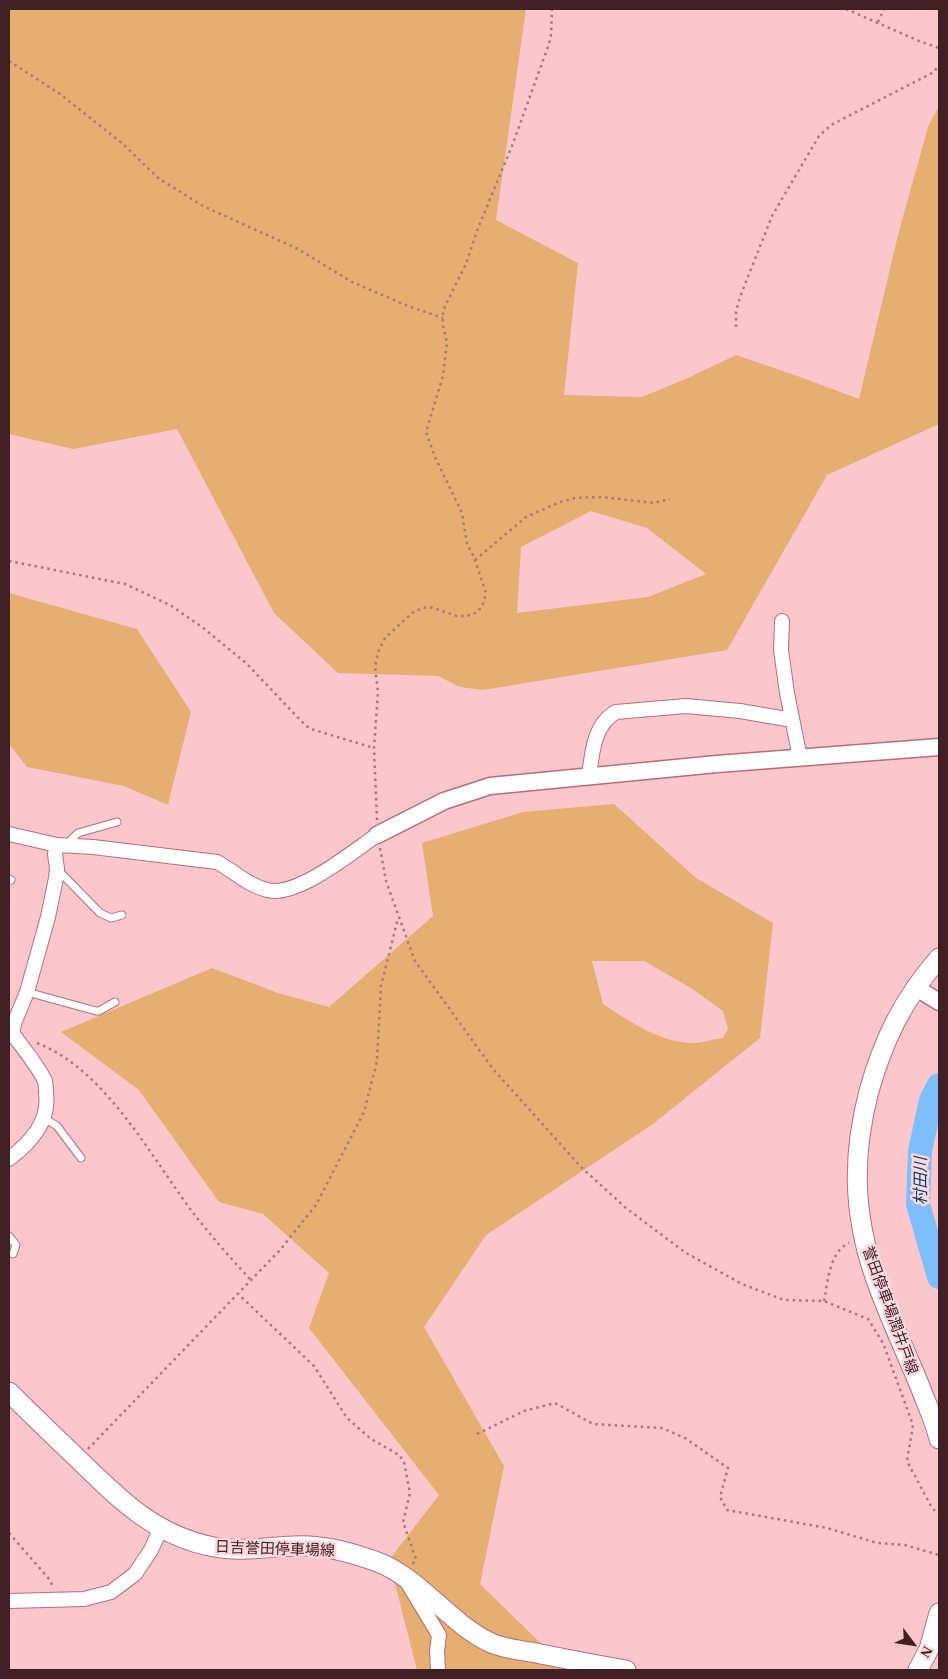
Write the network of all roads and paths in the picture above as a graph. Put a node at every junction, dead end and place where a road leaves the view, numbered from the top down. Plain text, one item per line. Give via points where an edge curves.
1 (552, 9) edge
2 (846, 9) edge
3 (884, 9) edge
4 (878, 22) junction
5 (939, 48) edge
6 (9, 61) edge
7 (939, 65) edge
8 (443, 318) junction
9 (736, 327) dead end
10 (670, 498) dead end
11 (9, 560) edge
12 (475, 560) junction
13 (782, 620) dead end
14 (792, 720) junction
15 (939, 747) edge
16 (374, 748) junction
17 (800, 758) junction
18 (589, 776) junction
19 (117, 822) dead end
20 (9, 834) edge
21 (377, 834) junction
22 (62, 845) junction
23 (57, 869) junction
24 (122, 915) dead end
25 (399, 916) junction
26 (939, 958) edge
27 (916, 987) junction
28 (27, 992) junction
29 (115, 1002) dead end
30 (939, 1002) edge
31 (10, 1032) edge
32 (37, 1043) dead end
33 (44, 1118) junction
34 (81, 1158) dead end
35 (9, 1159) edge
36 (9, 1236) edge
37 (864, 1236) junction
38 (13, 1254) dead end
39 (250, 1279) junction
40 (237, 1292) junction
41 (824, 1301) junction
42 (9, 1392) edge
43 (477, 1434) dead end
44 (939, 1438) edge
45 (78, 1459) junction
46 (939, 1514) edge
47 (161, 1528) junction
48 (9, 1533) edge
49 (939, 1555) edge
50 (404, 1577) junction
51 (56, 1600) junction
52 (9, 1601) edge
53 (939, 1613) edge
54 (438, 1670) edge
55 (626, 1670) edge
56 (918, 1670) edge

1 - 8 path via 549,44
2 - 4 path
3 - 4 path
4 - 5 path
6 - 8 path via 60,94 123,144 158,178 203,206 298,249 352,282
7 - 9 path via 934,72 831,125 819,136 772,216 740,297
8 - 12 path via 447,342 443,376 426,432 462,513 467,544
10 - 12 path via 654,503 602,497 560,502 526,517
11 - 16 path via 125,584 170,605 202,626 246,663 305,725
12 - 16 path via 486,593 478,612 457,616 430,607 422,608 385,638 375,667 378,692
13 - 14 street via 781,650
14 - 17 street
14 - 18 street via 686,706 616,712 602,725 593,748
15 - 17 street
16 - 21 path
17 - 18 street
18 - 21 street via 490,786 444,800
19 - 22 lane via 78,833
20 - 22 street
21 - 22 street via 298,886 276,891 250,884 217,862
21 - 25 path via 386,881
22 - 23 street via 54,854
23 - 24 lane via 100,913 111,918
23 - 28 street via 48,917
25 - 39 path via 381,986 376,1061 364,1112 316,1205 280,1250
25 - 41 path via 415,961 487,1061 581,1167 626,1208 686,1253 742,1284 784,1300
26 - 27 main road, 誉田停車場潤井戸線
27 - 30 street
27 - 37 main road, 誉田停車場潤井戸線 via 883,1046 861,1121 857,1187
28 - 29 lane via 96,1011
28 - 31 street
31 - 33 street via 45,1082 47,1101
32 - 39 path via 58,1053 96,1082 198,1218
33 - 34 lane via 57,1126
33 - 35 street via 29,1142
36 - 38 lane via 16,1244
37 - 41 path via 844,1245 834,1258
37 - 44 main road, 誉田停車場潤井戸線 via 876,1277
39 - 40 path
40 - 45 path
40 - 50 path via 314,1366 347,1418 404,1462 410,1493 403,1522 416,1559
41 - 46 path via 868,1320 883,1344 913,1425 906,1461 932,1508
42 - 45 main road, 日吉誉田停車場線
43 - 49 path via 524,1410 555,1403 593,1424 662,1428 685,1438 728,1468 720,1496 727,1510 827,1528 877,1543 904,1545
45 - 47 main road, 日吉誉田停車場線 via 136,1512
47 - 50 main road, 日吉誉田停車場線 via 214,1547 269,1549 295,1546 338,1550 377,1562
47 - 51 street via 135,1574 111,1592 84,1599
48 - 51 path via 50,1580
50 - 54 street via 439,1635
50 - 55 main road, 日吉誉田停車場線 via 489,1642
51 - 52 street
53 - 56 main road via 929,1649

